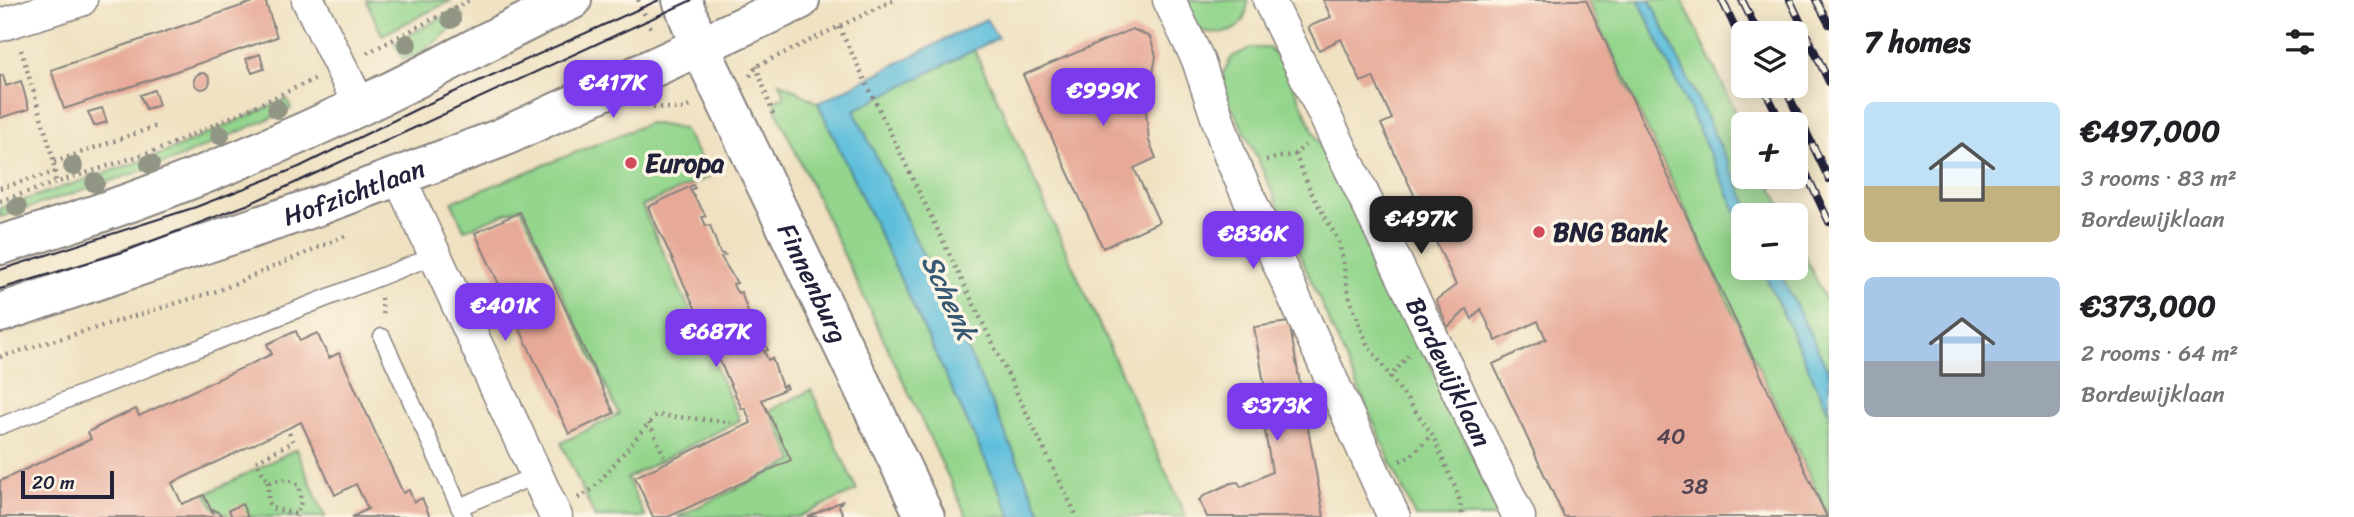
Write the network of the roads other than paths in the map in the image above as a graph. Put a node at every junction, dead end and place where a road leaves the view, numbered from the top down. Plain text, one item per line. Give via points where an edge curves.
1 (81, 0) edge
2 (308, 0) edge
3 (572, 0) edge
4 (682, 0) edge
5 (800, 0) edge
6 (1169, 0) edge
7 (1269, 0) edge
8 (6, 23) edge
9 (700, 47) junction
10 (360, 106) junction
11 (398, 175) junction
12 (0, 246) edge
13 (436, 255) junction
14 (0, 313) edge
15 (382, 337) road end
16 (0, 426) edge
17 (537, 475) junction
18 (462, 512) edge
19 (555, 515) edge
20 (925, 517) edge
21 (1394, 517) edge
22 (1518, 517) edge

1 - 8 street
2 - 10 street
3 - 10 main road
4 - 9 main road
5 - 9 main road, Hofzichtlaan
6 - 21 street via 1198,60 1230,156
7 - 22 street, Bordewijklaan
9 - 11 main road, Hofzichtlaan via 502,138
9 - 20 main road, Finnenburg
10 - 12 main road via 190,183
11 - 13 street
11 - 14 main road, Hofzichtlaan
13 - 16 lane
13 - 17 street
15 - 18 lane
17 - 18 lane
17 - 19 street

